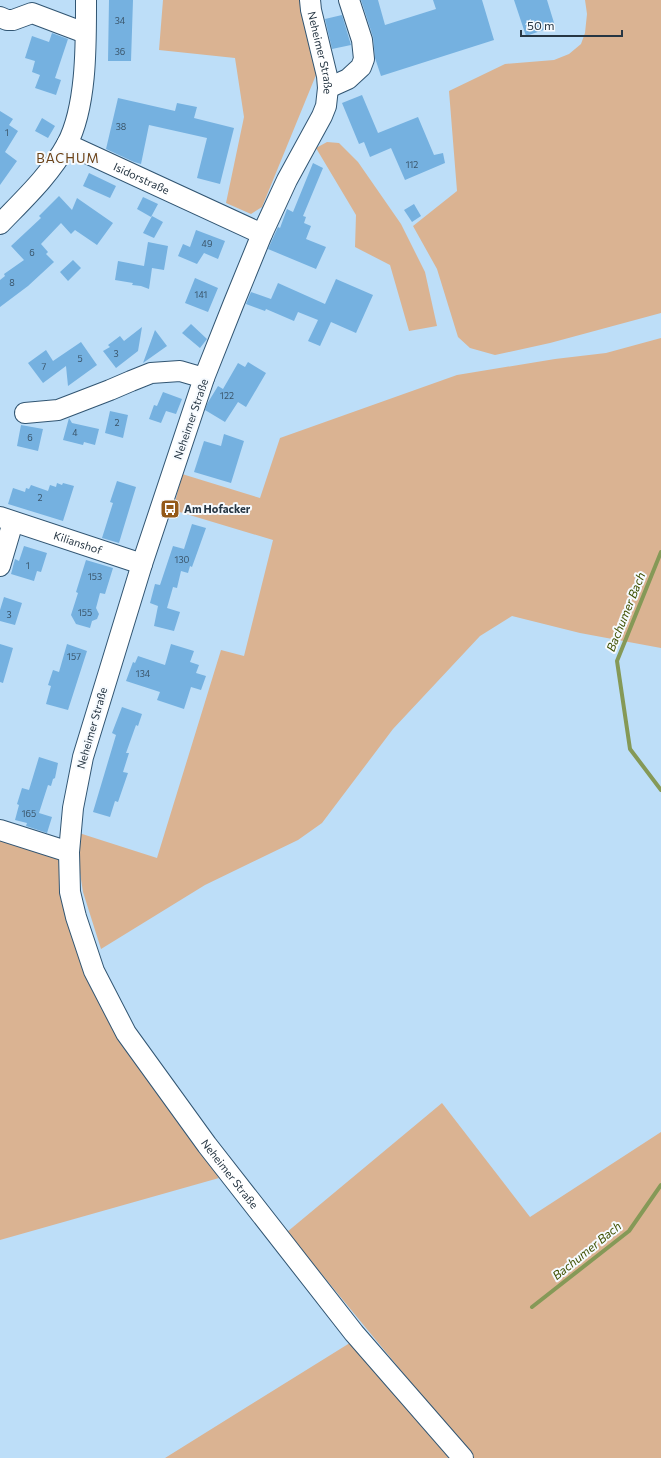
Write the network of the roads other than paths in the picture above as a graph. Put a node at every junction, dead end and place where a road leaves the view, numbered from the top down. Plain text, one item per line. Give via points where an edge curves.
1 (86, 0) edge
2 (310, 0) edge
3 (349, 0) edge
4 (0, 17) edge
5 (86, 33) junction
6 (328, 88) junction
7 (67, 144) junction
8 (0, 224) edge
9 (262, 234) junction
10 (204, 378) junction
11 (25, 413) dead end
12 (7, 520) edge
13 (142, 564) junction
14 (0, 566) edge
15 (0, 830) edge
16 (69, 852) junction
17 (463, 1458) edge

1 - 5 street
2 - 6 street, Neheimer Straße
3 - 6 street via 362,40 364,59 361,67 348,79
4 - 5 street via 13,20 32,13
5 - 7 street via 82,93
6 - 9 street, Neheimer Straße via 322,116 287,180
7 - 8 street via 36,187
7 - 9 street, Isidorstraße
9 - 10 street, Neheimer Straße
10 - 11 street via 180,371 151,373 58,410
10 - 13 street, Neheimer Straße
12 - 13 street, Kilianshof
12 - 14 street, Kilianshof
13 - 16 street, Neheimer Straße via 83,757 72,808
15 - 16 street
16 - 17 street, Neheimer Straße via 70,887 76,917 94,972 126,1033 207,1145 354,1333

